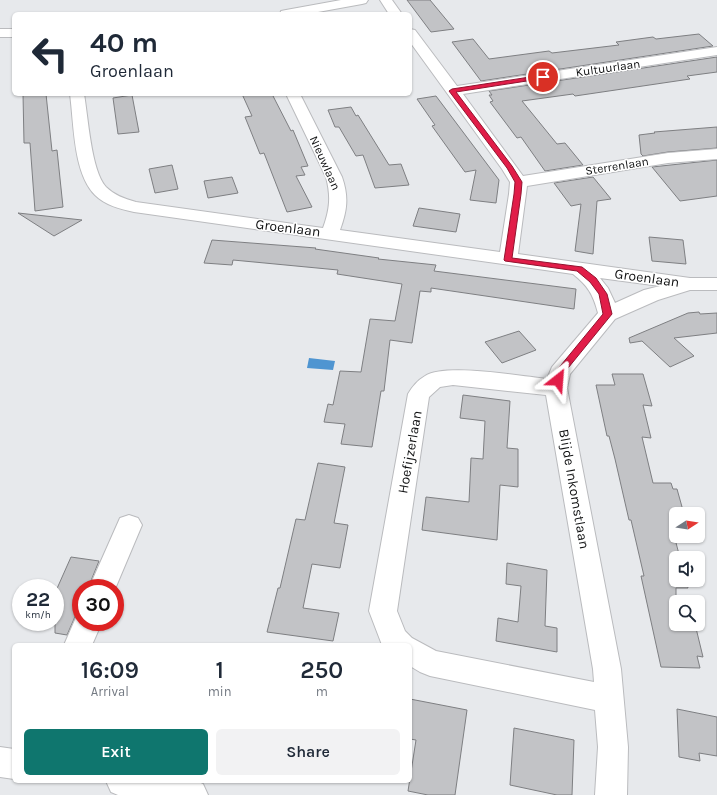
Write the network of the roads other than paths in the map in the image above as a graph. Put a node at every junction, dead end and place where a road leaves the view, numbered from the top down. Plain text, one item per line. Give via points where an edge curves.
1 (362, 0) edge
2 (386, 0) edge
3 (297, 12) edge
4 (395, 12) edge
5 (0, 34) edge
6 (12, 34) edge
7 (412, 36) edge
8 (717, 52) edge
9 (452, 91) junction
10 (77, 96) edge
11 (294, 96) edge
12 (717, 154) edge
13 (518, 182) junction
14 (330, 234) junction
15 (508, 260) junction
16 (580, 269) junction
17 (690, 284) junction
18 (717, 284) edge
19 (608, 314) junction
20 (556, 388) junction
21 (128, 525) dead end
22 (106, 579) edge
23 (84, 631) edge
24 (79, 643) edge
25 (398, 643) edge
26 (412, 651) edge
27 (609, 699) junction
28 (0, 762) edge
29 (12, 764) edge
30 (132, 783) edge
31 (192, 795) edge
32 (611, 795) edge

1 - 3 street
2 - 4 street
5 - 6 street
7 - 9 street
8 - 9 street, Kultuurlaan
9 - 13 street
10 - 14 street, Groenlaan via 89,174 97,188 112,199 134,207 157,211
11 - 14 street, Nieuwlaan via 339,191 340,206
12 - 13 street, Sterrenlaan via 668,158
13 - 15 street
14 - 15 street, Groenlaan
15 - 16 street, Groenlaan
16 - 17 street, Groenlaan
16 - 19 street, Groenlaan via 593,280 603,294
17 - 18 street, Blijde Inkomstlaan
17 - 19 street, Blijde Inkomstlaan via 651,295
19 - 20 street, Blijde Inkomstlaan via 560,372
20 - 25 street, Hoefijzerlaan via 453,377 433,381 419,394 382,611 394,640
20 - 27 street, Blijde Inkomstlaan via 607,668
21 - 22 street
23 - 24 street
26 - 27 street via 430,663
27 - 32 street, Blijde Inkomstlaan via 613,747
28 - 29 street
30 - 31 street

